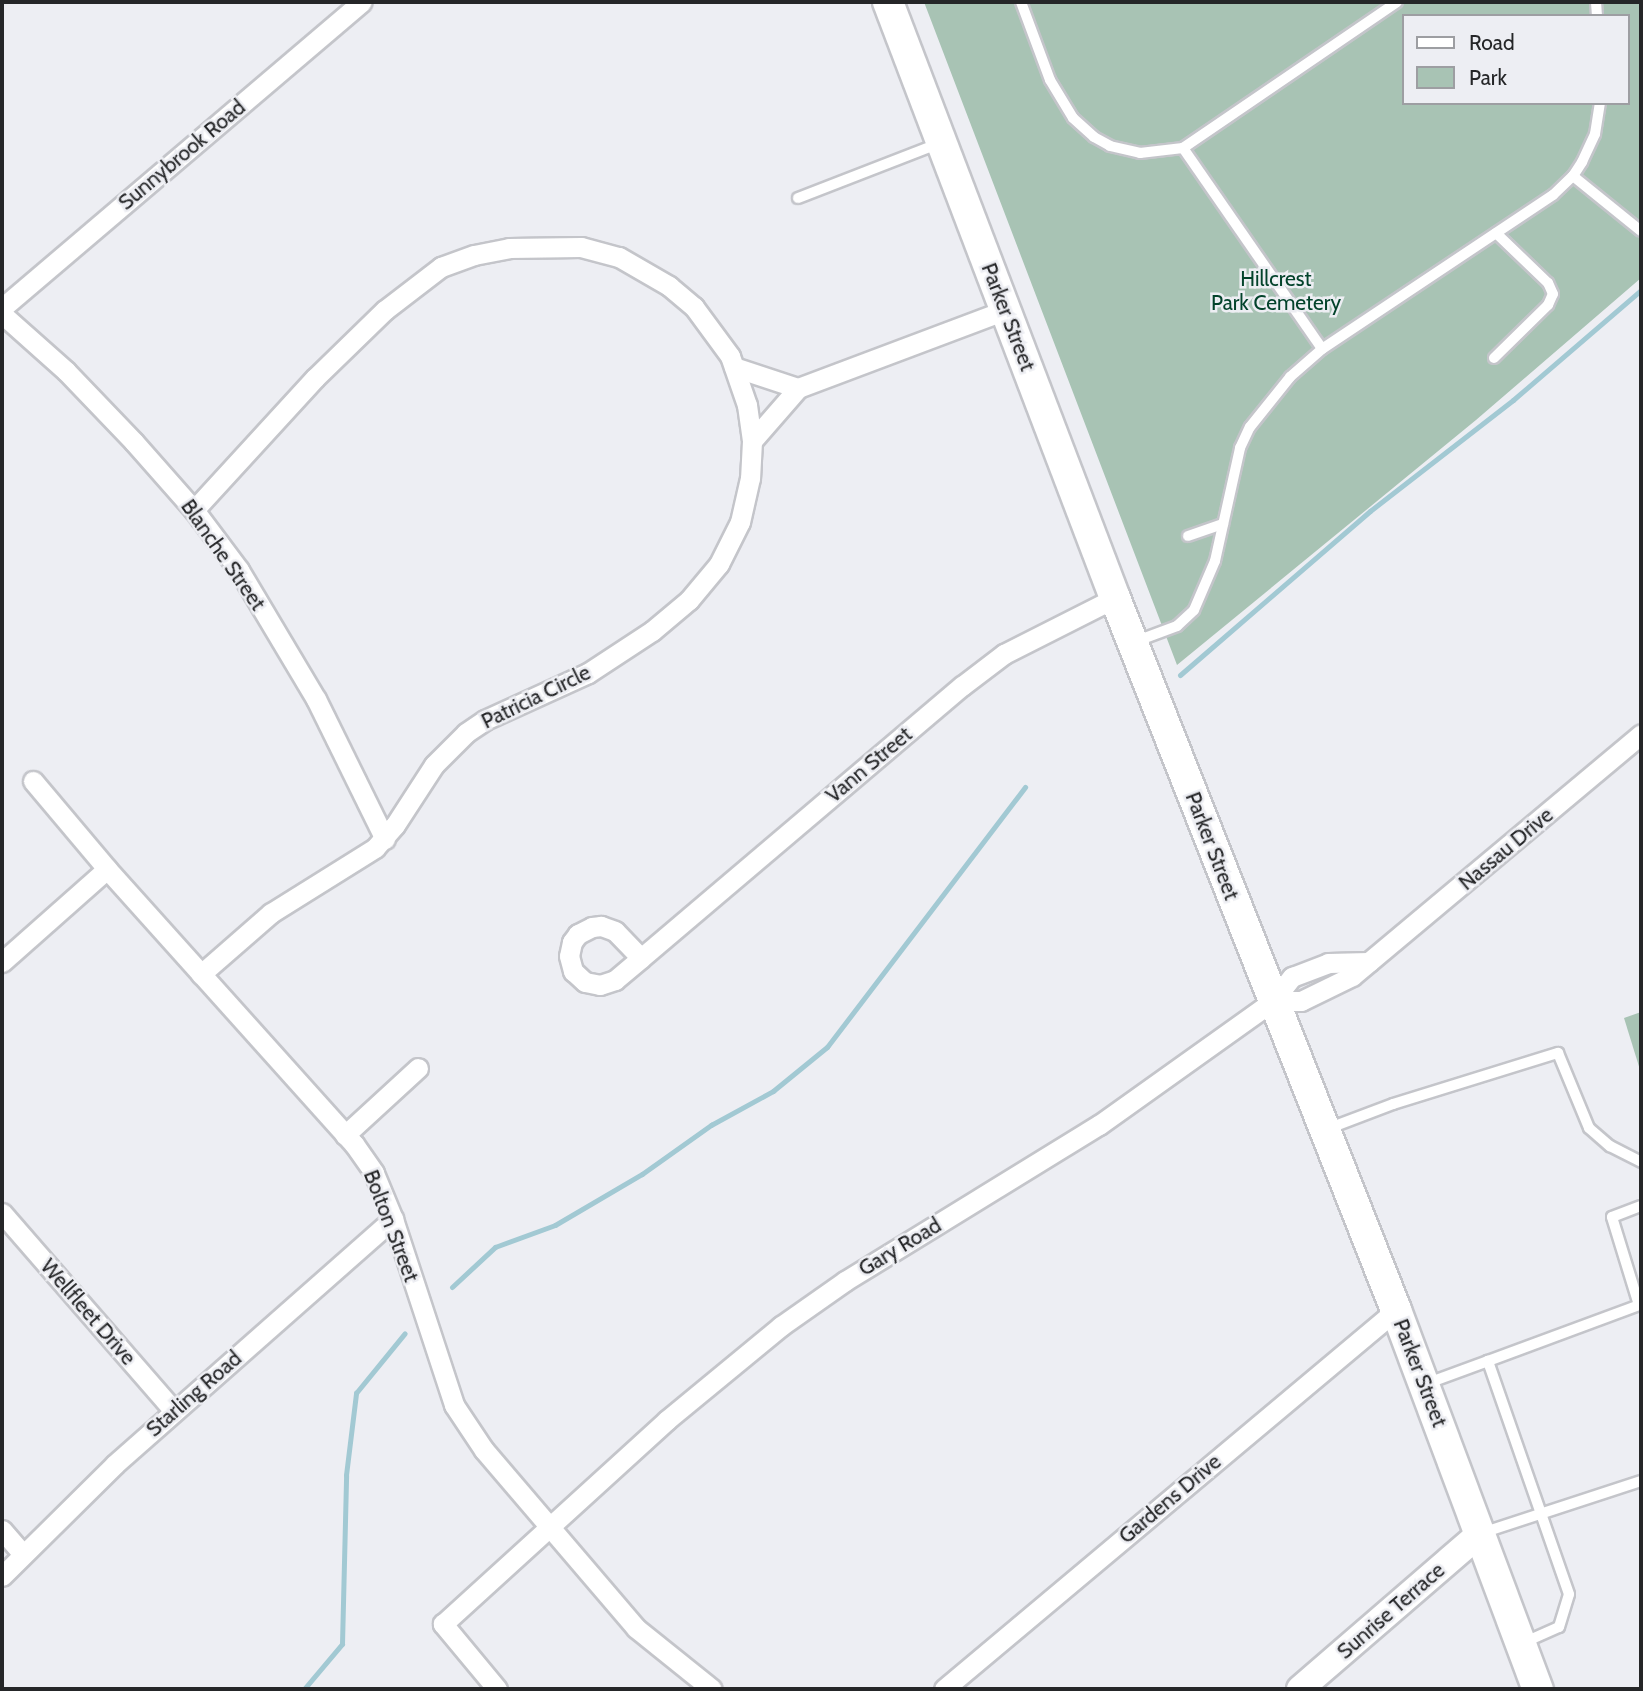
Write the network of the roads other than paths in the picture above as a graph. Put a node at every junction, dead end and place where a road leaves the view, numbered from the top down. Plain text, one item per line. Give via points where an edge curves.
1 (888, 2) edge
2 (1021, 2) edge
3 (1397, 2) edge
4 (349, 6) edge
5 (1600, 105) edge
6 (942, 142) junction
7 (1183, 148) junction
8 (1573, 176) junction
9 (797, 198) dead end
10 (1641, 231) edge
11 (1496, 233) junction
12 (2, 308) edge
13 (1005, 310) junction
14 (2, 314) edge
15 (1322, 349) junction
16 (1494, 358) dead end
17 (734, 367) junction
18 (797, 388) junction
19 (752, 441) junction
20 (194, 510) junction
21 (1223, 524) junction
22 (1188, 536) dead end
23 (1115, 598) junction
24 (1132, 642) junction
25 (1641, 734) edge
26 (33, 781) dead end
27 (384, 839) junction
28 (107, 869) junction
29 (641, 958) dead end
30 (2, 962) edge
31 (201, 974) junction
32 (1273, 1001) junction
33 (418, 1068) dead end
34 (1323, 1130) junction
35 (345, 1135) junction
36 (1641, 1162) edge
37 (1641, 1206) edge
38 (2, 1213) edge
39 (393, 1219) junction
40 (1396, 1310) junction
41 (1488, 1361) junction
42 (1424, 1384) junction
43 (174, 1412) junction
44 (1641, 1481) edge
45 (1542, 1514) junction
46 (551, 1526) junction
47 (2, 1530) edge
48 (1480, 1533) junction
49 (23, 1554) junction
50 (2, 1576) edge
51 (1521, 1643) junction
52 (497, 1689) edge
53 (712, 1689) edge
54 (944, 1689) edge
55 (1300, 1689) edge
56 (1538, 1689) edge

1 - 6 main road, Parker Street
2 - 7 lane via 1050,80 1083,128 1124,151
3 - 7 lane
4 - 12 street, Sunnybrook Road
5 - 8 lane via 1595,134
6 - 9 lane
6 - 13 main road, Parker Street
7 - 15 lane
8 - 10 lane
8 - 11 lane
11 - 15 lane
11 - 16 lane via 1548,283 1553,294
13 - 18 street
13 - 23 main road, Parker Street
14 - 20 street, Blanche Street via 66,371
15 - 21 lane via 1290,377 1250,427 1240,448
17 - 18 street
17 - 19 street, Patricia Circle via 747,405
17 - 20 street, Patricia Circle via 694,307 670,286 619,257 581,247 544,245 474,255 441,267 385,310 306,387
18 - 19 street
19 - 27 street, Patricia Circle via 740,522 719,564 689,600 642,639 588,673 466,733 434,765
20 - 27 street, Blanche Street via 239,570 316,699
21 - 22 lane
21 - 24 lane via 1215,561 1194,610 1177,626
23 - 24 main road, Parker Street
23 - 29 street, Vann Street via 1004,654
24 - 32 main road, Parker Street
25 - 32 street, Nassau Drive via 1369,962 1328,963 1292,976
26 - 28 street, Bolton Street
27 - 31 street, Patricia Circle via 271,913
28 - 30 street
28 - 31 street, Bolton Street
31 - 35 street, Bolton Street
32 - 34 main road, Parker Street
32 - 46 street, Gary Road via 1099,1125 845,1281 781,1326 667,1420
33 - 35 street
34 - 36 lane via 1558,1053 1589,1128
34 - 40 main road, Parker Street
35 - 39 street, Bolton Street via 374,1173
37 - 41 lane via 1612,1217 1639,1305
38 - 43 street, Wellfleet Drive
39 - 43 street, Starling Road
39 - 46 street, Bolton Street via 454,1405 484,1450
40 - 42 main road, Parker Street
40 - 54 street, Gardens Drive
41 - 42 lane
41 - 45 lane
42 - 48 main road, Parker Street
43 - 49 street, Starling Road
44 - 45 lane
45 - 48 lane
45 - 51 lane via 1569,1594 1559,1627
46 - 52 street, Gary Road via 443,1624
46 - 53 street, Bolton Street via 636,1628
47 - 49 street
48 - 51 main road, Parker Street
48 - 55 street, Sunrise Terrace
49 - 50 street, Starling Road
51 - 56 main road, Parker Street

